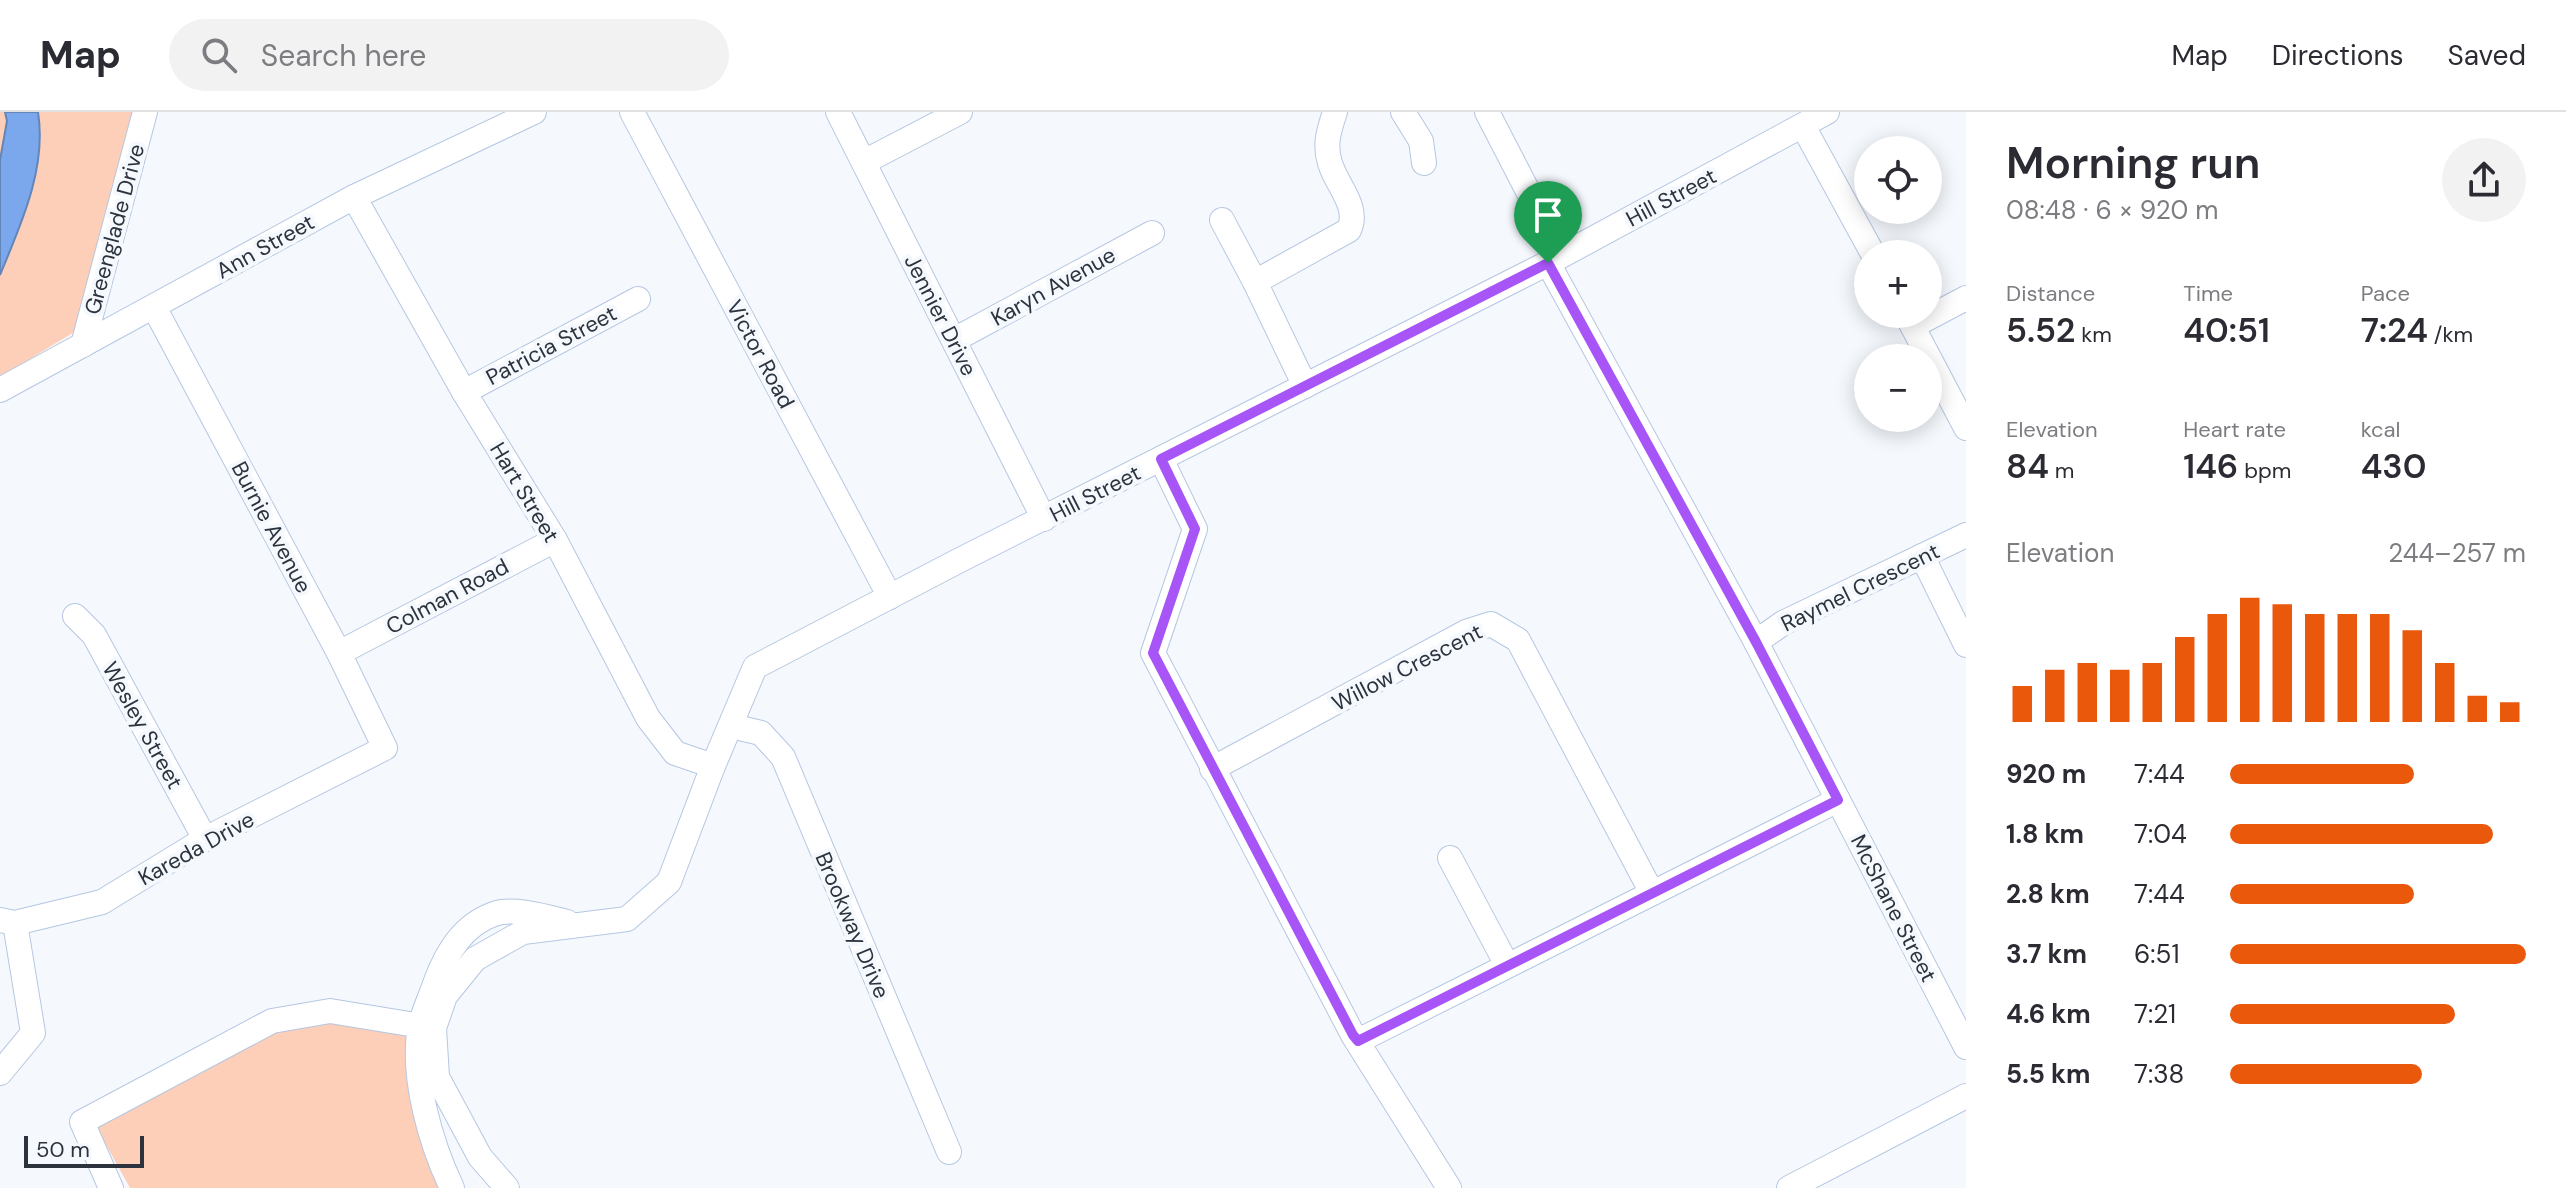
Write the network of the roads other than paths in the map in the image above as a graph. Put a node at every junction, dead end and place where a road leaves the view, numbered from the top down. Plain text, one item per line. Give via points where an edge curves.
1 (145, 112) edge
2 (534, 112) edge
3 (632, 112) edge
4 (838, 112) edge
5 (960, 112) edge
6 (1335, 112) edge
7 (1403, 112) edge
8 (1487, 112) edge
9 (1827, 112) edge
10 (1803, 126) junction
11 (864, 162) junction
12 (1424, 163) dead end
13 (354, 197) junction
14 (1222, 220) dead end
15 (1152, 233) dead end
16 (1865, 240) edge
17 (1554, 259) junction
18 (1255, 282) junction
19 (1966, 298) edge
20 (638, 299) dead end
21 (154, 307) junction
22 (1942, 307) edge
23 (1913, 328) edge
24 (954, 340) junction
25 (83, 345) junction
26 (1305, 386) junction
27 (0, 390) edge
28 (464, 392) junction
29 (1966, 428) edge
30 (1161, 459) junction
31 (1044, 519) junction
32 (1966, 535) edge
33 (555, 540) junction
34 (1922, 556) junction
35 (890, 597) junction
36 (75, 616) dead end
37 (1756, 642) junction
38 (1966, 645) edge
39 (339, 653) junction
40 (731, 726) junction
41 (385, 748) joint
42 (713, 766) junction
43 (1212, 769) junction
44 (1838, 800) junction
45 (205, 839) junction
46 (1450, 858) dead end
47 (1652, 893) junction
48 (7, 922) edge
49 (1507, 965) junction
50 (427, 1027) junction
51 (1358, 1041) junction
52 (1966, 1047) edge
53 (0, 1073) edge
54 (1966, 1096) edge
55 (949, 1152) dead end
56 (111, 1188) edge
57 (452, 1188) edge
58 (507, 1188) edge
59 (1449, 1188) edge
60 (1789, 1188) edge

1 - 25 street, Greenglade Drive
2 - 13 street, Ann Street
3 - 35 street, Victor Road
4 - 11 street, Jennier Drive
5 - 11 street
6 - 18 street via 1326,140 1330,163 1353,213 1349,230
7 - 12 street via 1421,141
8 - 17 street, McShane Street
9 - 10 street, Hill Street
10 - 16 street
10 - 17 street, Hill Street
11 - 24 street, Jennier Drive
13 - 21 street, Ann Street
13 - 28 street, Hart Street
14 - 18 street
15 - 24 street, Karyn Avenue
17 - 26 street, Hill Street
17 - 37 street, McShane Street
18 - 26 street
19 - 22 street
20 - 28 street, Patricia Street
21 - 25 street, Ann Street
21 - 39 street, Burnie Avenue
23 - 29 street
24 - 31 street, Jennier Drive
25 - 27 street, Ann Street
26 - 30 street, Hill Street
28 - 33 street, Hart Street
30 - 31 street, Hill Street
30 - 43 street via 1195,529 1153,653
31 - 35 street, Hill Street
32 - 34 street, Raymel Crescent
33 - 39 street, Colman Road
33 - 42 street, Hart Street via 648,718 675,753
34 - 37 street, Raymel Crescent via 1783,623
34 - 38 street
35 - 40 street, Hill Street via 755,667
36 - 45 street, Wesley Street via 94,635
37 - 44 street, McShane Street
39 - 41 street, Burnie Avenue
40 - 42 street, Hill Street
40 - 55 street, Brookway Drive via 761,733 783,757
41 - 45 street, Kareda Drive
42 - 50 street, Hill Street via 669,882 627,919 523,932 475,959
43 - 47 street, Willow Crescent via 1466,632 1491,624 1518,640
43 - 51 street
44 - 47 street
44 - 52 street, McShane Street
45 - 48 street, Kareda Drive via 102,902
46 - 49 street
47 - 49 street
48 - 53 street via 33,1033
49 - 51 street
50 - 56 street via 330,1011 272,1021 82,1122
50 - 57 street via 418,1056 426,1113
50 - 58 street via 437,1077 480,1157
51 - 59 street
54 - 60 street

